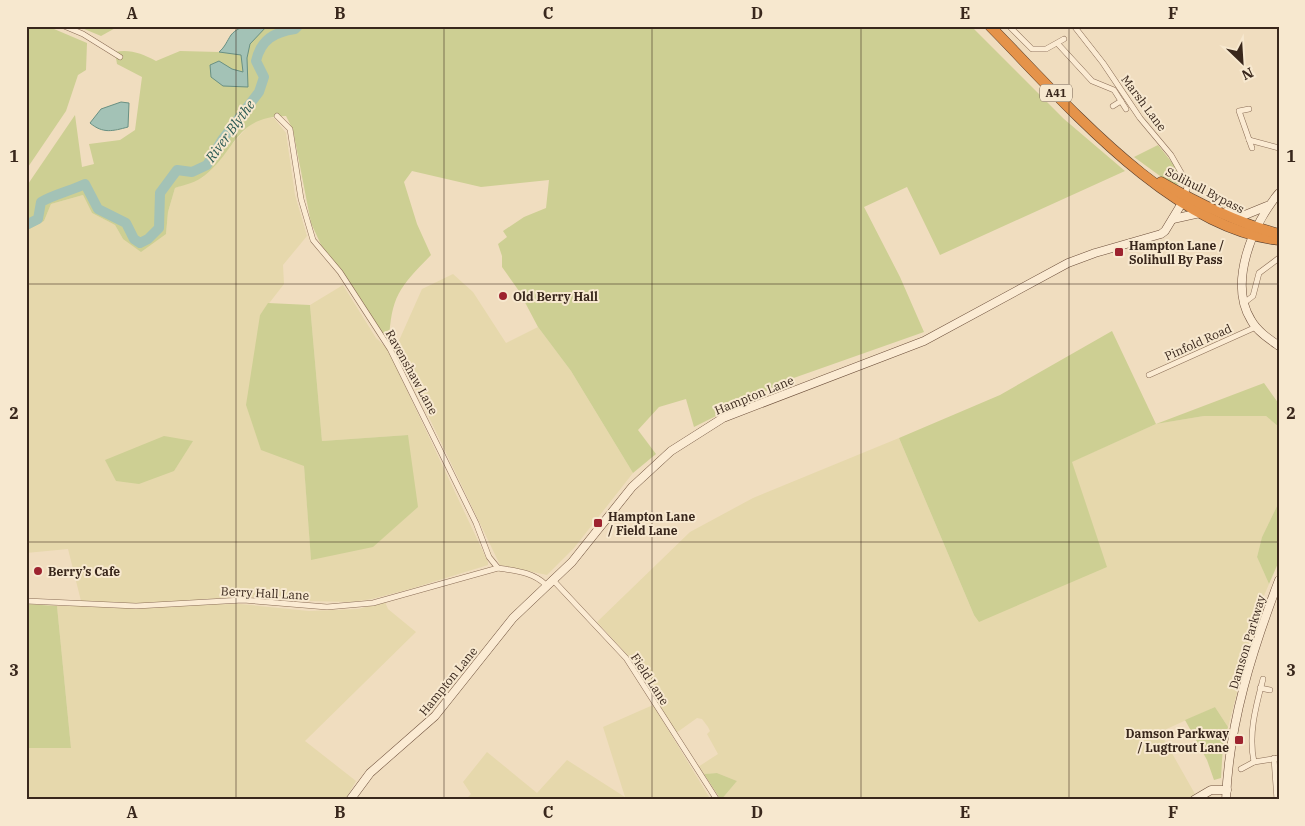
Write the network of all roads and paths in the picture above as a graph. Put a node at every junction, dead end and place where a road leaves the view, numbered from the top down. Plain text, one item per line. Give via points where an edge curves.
1 (64, 26) edge
2 (990, 26) edge
3 (1009, 26) edge
4 (1074, 26) edge
5 (1064, 39) dead end
6 (1058, 44) junction
7 (120, 57) dead end
8 (1122, 101) junction
9 (1113, 106) dead end
10 (1126, 109) dead end
11 (1249, 109) dead end
12 (277, 116) dead end
13 (1249, 140) junction
14 (1252, 148) dead end
15 (1279, 148) edge
16 (1279, 193) edge
17 (1184, 200) junction
18 (1268, 206) junction
19 (1214, 211) junction
20 (1200, 213) junction
21 (1173, 219) junction
22 (1254, 232) junction
23 (1279, 234) edge
24 (1279, 240) edge
25 (1279, 258) edge
26 (1244, 303) junction
27 (1256, 327) junction
28 (1279, 346) edge
29 (1148, 375) dead end
30 (498, 568) junction
31 (1279, 580) edge
32 (549, 582) junction
33 (26, 601) edge
34 (1263, 679) dead end
35 (1260, 688) junction
36 (1270, 690) dead end
37 (1276, 758) edge
38 (1254, 762) junction
39 (1241, 770) dead end
40 (1226, 790) junction
41 (350, 800) edge
42 (717, 800) edge
43 (1194, 800) edge
44 (1226, 800) edge
45 (1277, 800) edge

1 - 7 street
2 - 17 highway, Solihull Bypass / A41 via 1124,159
3 - 6 street via 1032,49 1046,49
4 - 17 street, Marsh Lane via 1176,162 1186,183
5 - 6 street
6 - 8 street via 1090,79 1110,87
8 - 9 street
8 - 10 street
11 - 13 street via 1239,111
12 - 30 street, Ravenshaw Lane via 290,130 301,199 313,240 340,272 390,349 476,523 489,557
13 - 14 street
13 - 15 street
16 - 18 main road
17 - 19 highway, Solihull Bypass / A41
17 - 20 highway, Solihull Bypass / A41
17 - 21 main road, Hampton Lane
18 - 19 main road via 1245,215
18 - 22 main road
19 - 22 highway, Solihull Bypass / A41
20 - 21 main road
20 - 22 highway, Solihull Bypass / A41
21 - 32 main road, Hampton Lane via 1161,234 1068,263 898,353 723,418 651,467 572,562
22 - 23 highway, Solihull Bypass / A41
22 - 24 highway, Solihull Bypass / A41
22 - 26 main road via 1241,278
25 - 26 street via 1259,273 1254,296
26 - 27 main road
27 - 28 main road
27 - 29 street, Pinfold Road
30 - 32 street
30 - 33 street, Berry Hall Lane via 373,603 327,607 243,600 136,606
31 - 40 main road, Damson Parkway via 1247,669 1233,734
32 - 41 main road, Hampton Lane via 513,618 435,716 370,773
32 - 42 street, Field Lane via 626,658
34 - 35 street
35 - 36 street
35 - 38 street via 1251,734
37 - 38 street
37 - 45 street
38 - 39 street
40 - 43 main road via 1211,790
40 - 44 main road, Damson Parkway

